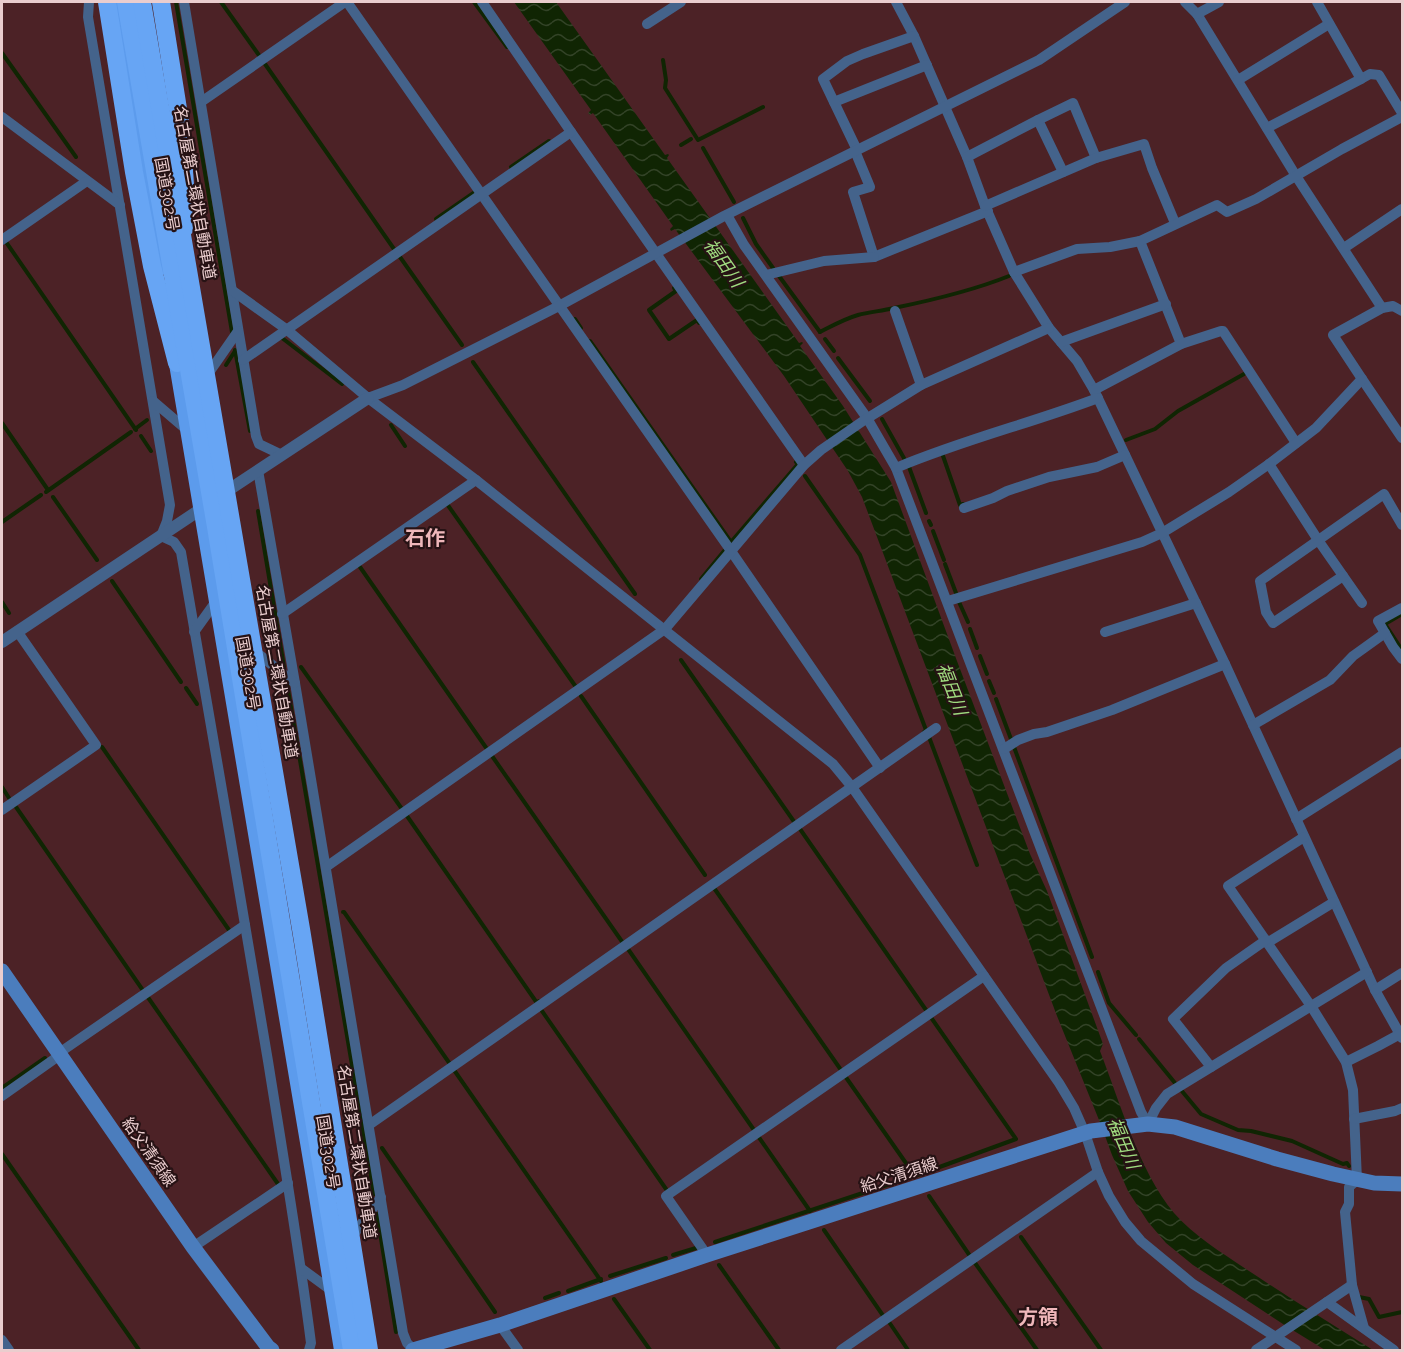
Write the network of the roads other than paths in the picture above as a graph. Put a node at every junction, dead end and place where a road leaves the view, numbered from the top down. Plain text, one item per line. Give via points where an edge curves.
1 (87, 2) edge
2 (107, 2) edge
3 (116, 2) edge
4 (126, 2) edge
5 (142, 2) edge
6 (161, 2) edge
7 (184, 2) edge
8 (346, 2) edge
9 (482, 2) edge
10 (681, 2) edge
11 (896, 2) edge
12 (1125, 2) edge
13 (1185, 2) edge
14 (1219, 2) edge
15 (1317, 2) edge
16 (1197, 14) junction
17 (647, 24) dead end
18 (1329, 24) junction
19 (915, 36) junction
20 (927, 65) junction
21 (1361, 78) junction
22 (1238, 80) junction
23 (201, 102) junction
24 (834, 102) junction
25 (945, 106) junction
26 (1402, 115) edge
27 (2, 117) edge
28 (1038, 120) junction
29 (1267, 128) junction
30 (571, 132) junction
31 (856, 150) junction
32 (967, 157) junction
33 (1096, 158) junction
34 (1063, 172) junction
35 (1296, 176) junction
36 (87, 181) junction
37 (481, 194) junction
38 (120, 205) junction
39 (987, 209) junction
40 (1402, 209) edge
41 (724, 216) junction
42 (1175, 223) junction
43 (2, 240) edge
44 (1140, 241) junction
45 (1344, 248) junction
46 (656, 253) junction
47 (874, 257) junction
48 (1014, 272) junction
49 (766, 275) junction
50 (232, 291) junction
51 (1166, 304) junction
52 (559, 306) junction
53 (1382, 308) junction
54 (168, 309) junction
55 (895, 311) dead end
56 (1402, 311) edge
57 (1049, 328) junction
58 (286, 329) junction
59 (238, 331) junction
60 (1061, 342) junction
61 (1181, 344) junction
62 (243, 360) junction
63 (177, 363) junction
64 (1362, 379) junction
65 (921, 385) junction
66 (1096, 394) junction
67 (368, 398) junction
68 (153, 401) junction
69 (185, 408) junction
70 (865, 420) junction
71 (188, 431) junction
72 (1402, 438) edge
73 (1296, 443) junction
74 (282, 455) junction
75 (1125, 455) junction
76 (1269, 464) junction
77 (804, 465) junction
78 (896, 468) junction
79 (258, 470) junction
80 (476, 480) junction
81 (964, 508) dead end
82 (201, 509) junction
83 (1402, 525) edge
84 (1162, 533) junction
85 (161, 536) junction
86 (1318, 540) junction
87 (731, 551) junction
88 (1343, 576) junction
89 (217, 600) junction
90 (948, 601) junction
91 (1196, 603) junction
92 (1362, 603) dead end
93 (1402, 609) edge
94 (282, 614) junction
95 (221, 625) junction
96 (664, 628) junction
97 (17, 632) junction
98 (194, 632) junction
99 (1105, 632) dead end
100 (1385, 633) junction
101 (2, 642) edge
102 (1402, 659) edge
103 (1225, 664) junction
104 (295, 683) junction
105 (1253, 725) junction
106 (936, 728) dead end
107 (1004, 749) junction
108 (1402, 752) edge
109 (880, 768) junction
110 (852, 787) junction
111 (2, 810) edge
112 (1296, 819) junction
113 (1304, 837) junction
114 (326, 867) junction
115 (1334, 902) junction
116 (245, 924) junction
117 (1267, 942) junction
118 (2, 970) edge
119 (1367, 972) junction
120 (1402, 974) edge
121 (984, 976) junction
122 (1375, 990) junction
123 (1311, 1006) junction
124 (1401, 1036) edge
125 (59, 1054) junction
126 (1346, 1062) junction
127 (1211, 1067) junction
128 (2, 1096) edge
129 (1402, 1108) edge
130 (1354, 1119) junction
131 (1145, 1124) junction
132 (369, 1125) junction
133 (1088, 1132) junction
134 (1098, 1172) junction
135 (1357, 1180) junction
136 (288, 1183) junction
137 (1402, 1184) edge
138 (381, 1197) junction
139 (194, 1246) junction
140 (707, 1255) junction
141 (329, 1268) junction
142 (302, 1269) junction
143 (1352, 1285) junction
144 (332, 1291) junction
145 (1325, 1303) junction
146 (500, 1325) junction
147 (1364, 1328) junction
148 (1278, 1336) junction
149 (2, 1340) edge
150 (267, 1349) edge
151 (9, 1350) edge
152 (309, 1350) edge
153 (342, 1350) edge
154 (352, 1350) edge
155 (369, 1350) edge
156 (414, 1350) edge
157 (518, 1350) edge
158 (841, 1350) edge
159 (1256, 1350) edge
160 (1296, 1350) edge
161 (1394, 1350) edge

1 - 38 street
2 - 63 highway via 152,266
3 - 54 highway, 国道302号
4 - 154 highway, bridge
5 - 155 highway, 名古屋第二環状自動車道, bridge
6 - 54 highway via 181,128 186,199 185,225
7 - 23 street
8 - 23 street
8 - 37 street
9 - 30 street
10 - 17 street
11 - 19 street
12 - 25 street via 1039,60
13 - 16 street
14 - 16 street
15 - 18 street
16 - 22 street
18 - 21 street
18 - 22 street
19 - 20 street
19 - 24 street via 847,61 823,79
20 - 24 street
20 - 25 street
21 - 26 street via 1379,75
21 - 29 street
22 - 29 street
23 - 50 street
24 - 31 street
25 - 31 street
25 - 32 street
26 - 35 street
27 - 36 street
28 - 32 street
28 - 33 street via 1073,103
28 - 34 street
29 - 35 street
30 - 37 street
30 - 46 street
31 - 41 street
31 - 47 street via 870,187 853,192
32 - 39 street
33 - 34 street
33 - 42 street via 1144,144
34 - 39 street
35 - 42 street via 1227,212 1216,205
35 - 45 street
36 - 38 street
36 - 43 street
37 - 52 street
37 - 58 street
38 - 68 street
39 - 47 street
39 - 48 street
40 - 45 street
41 - 46 street
41 - 49 street
42 - 44 street
44 - 48 street via 1077,249
44 - 51 street
45 - 53 street
46 - 52 street
46 - 77 street
47 - 49 street via 824,261
48 - 57 street
49 - 70 street
50 - 58 street
50 - 59 street
51 - 60 street
51 - 61 street
52 - 67 street via 403,385
52 - 87 street
53 - 56 street via 1393,306
53 - 64 street via 1334,335
54 - 63 highway, 国道302号
55 - 65 street
57 - 60 street
57 - 65 street
58 - 62 street
58 - 67 street
59 - 62 street
59 - 69 street
60 - 66 street
61 - 66 street
61 - 73 street via 1223,332
62 - 74 street via 259,444
63 - 69 highway, 国道302号
64 - 72 street
64 - 73 street via 1316,428
65 - 70 street
66 - 75 street
66 - 78 street via 1067,410
67 - 74 street
67 - 80 street
68 - 71 street
68 - 85 street via 170,505
69 - 71 highway, 国道302号
70 - 77 street
70 - 78 street
71 - 82 highway, 国道302号
73 - 76 street
74 - 79 street
75 - 81 street
75 - 84 street
76 - 84 street
76 - 86 street
77 - 87 street
78 - 90 street
79 - 82 street
79 - 94 street
80 - 94 street
80 - 96 street
82 - 85 street
82 - 89 highway, 国道302号
83 - 86 street via 1384,494
84 - 90 street
84 - 91 street
85 - 97 street
85 - 98 street via 174,542 181,552
86 - 88 street
86 - 88 street via 1260,581 1266,612 1273,622
87 - 96 street
87 - 109 street
88 - 92 street
89 - 95 highway, 国道302号
89 - 98 street
90 - 107 street
91 - 99 street
91 - 103 street
93 - 100 street via 1378,621
94 - 104 street
95 - 104 street
95 - 141 highway, 国道302号
96 - 110 street via 833,764
96 - 114 street
97 - 101 street
97 - 111 street via 96,745
98 - 116 street
100 - 102 street
100 - 105 street via 1353,656 1330,680
103 - 105 street
103 - 107 street via 1112,710 1018,740
104 - 114 street
105 - 112 street
106 - 109 street
107 - 131 street
108 - 112 street
109 - 110 street
110 - 121 street
110 - 132 street
112 - 113 street
113 - 115 street
113 - 117 street via 1228,886
114 - 132 street
115 - 117 street
115 - 119 street
116 - 125 street
116 - 136 street
117 - 123 street
117 - 127 street via 1226,968 1173,1019
118 - 125 main road, 給父清須線
119 - 122 street
119 - 123 street
120 - 122 street
121 - 133 street via 1059,1083
121 - 140 street via 666,1196
122 - 124 street
123 - 126 street
123 - 127 street
124 - 126 street
125 - 128 street
125 - 139 main road, 給父清須線
126 - 130 street via 1353,1090
127 - 131 street via 1167,1094
129 - 130 street
130 - 135 street
131 - 133 main road, 給父清須線
131 - 135 main road, 給父清須線 via 1175,1127
132 - 138 street
133 - 134 street
133 - 140 main road, 給父清須線
134 - 148 street via 1125,1222 1141,1241 1193,1284
134 - 158 street
135 - 137 main road, 給父清須線
135 - 143 street via 1349,1187 1345,1212
136 - 139 street
136 - 142 street
138 - 141 street
138 - 156 street via 403,1333
139 - 150 main road, 給父清須線
140 - 146 main road, 給父清須線
141 - 144 highway, 国道302号
142 - 144 street
142 - 152 street
143 - 145 street
143 - 147 street
144 - 153 highway, 国道302号
145 - 147 street
145 - 148 street
146 - 156 main road, 給父清須線
146 - 157 street
147 - 161 street
148 - 159 street
148 - 160 street
149 - 151 street

